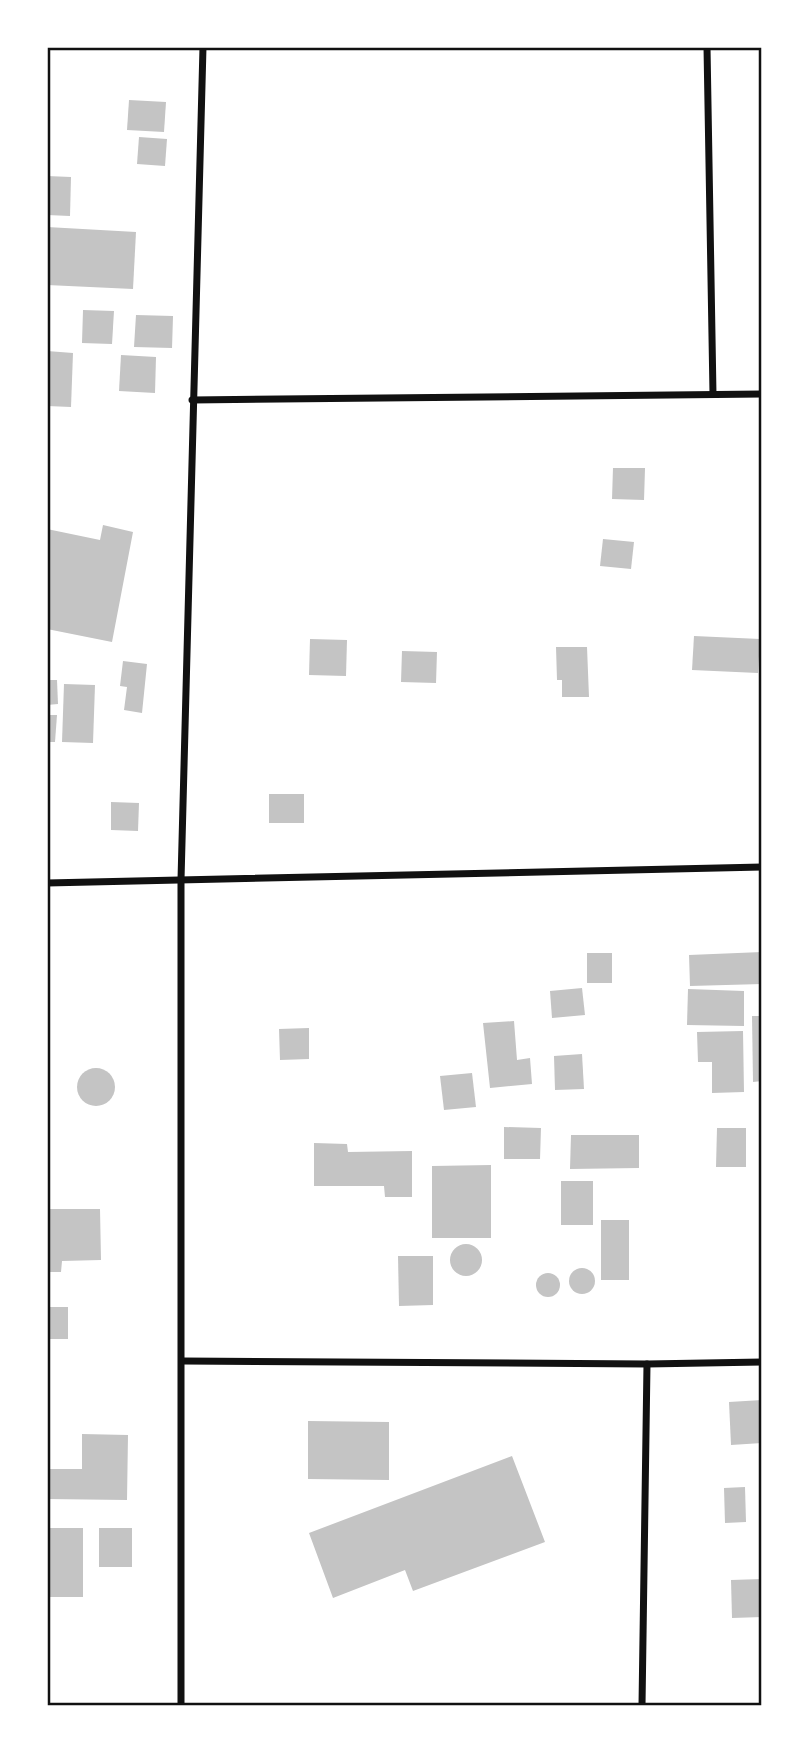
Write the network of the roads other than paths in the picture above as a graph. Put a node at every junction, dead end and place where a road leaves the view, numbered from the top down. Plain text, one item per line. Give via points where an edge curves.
1 (203, 47) edge
2 (707, 47) edge
3 (713, 394) junction
4 (762, 394) edge
5 (192, 400) junction
6 (762, 867) edge
7 (181, 880) junction
8 (47, 883) edge
9 (183, 1361) junction
10 (762, 1362) edge
11 (647, 1364) junction
12 (181, 1706) edge
13 (642, 1706) edge

1 - 5 street
2 - 3 street
3 - 4 street
3 - 5 street
5 - 7 street
6 - 7 street
7 - 8 street
7 - 9 street
9 - 11 street
9 - 12 street
10 - 11 street
11 - 13 street

